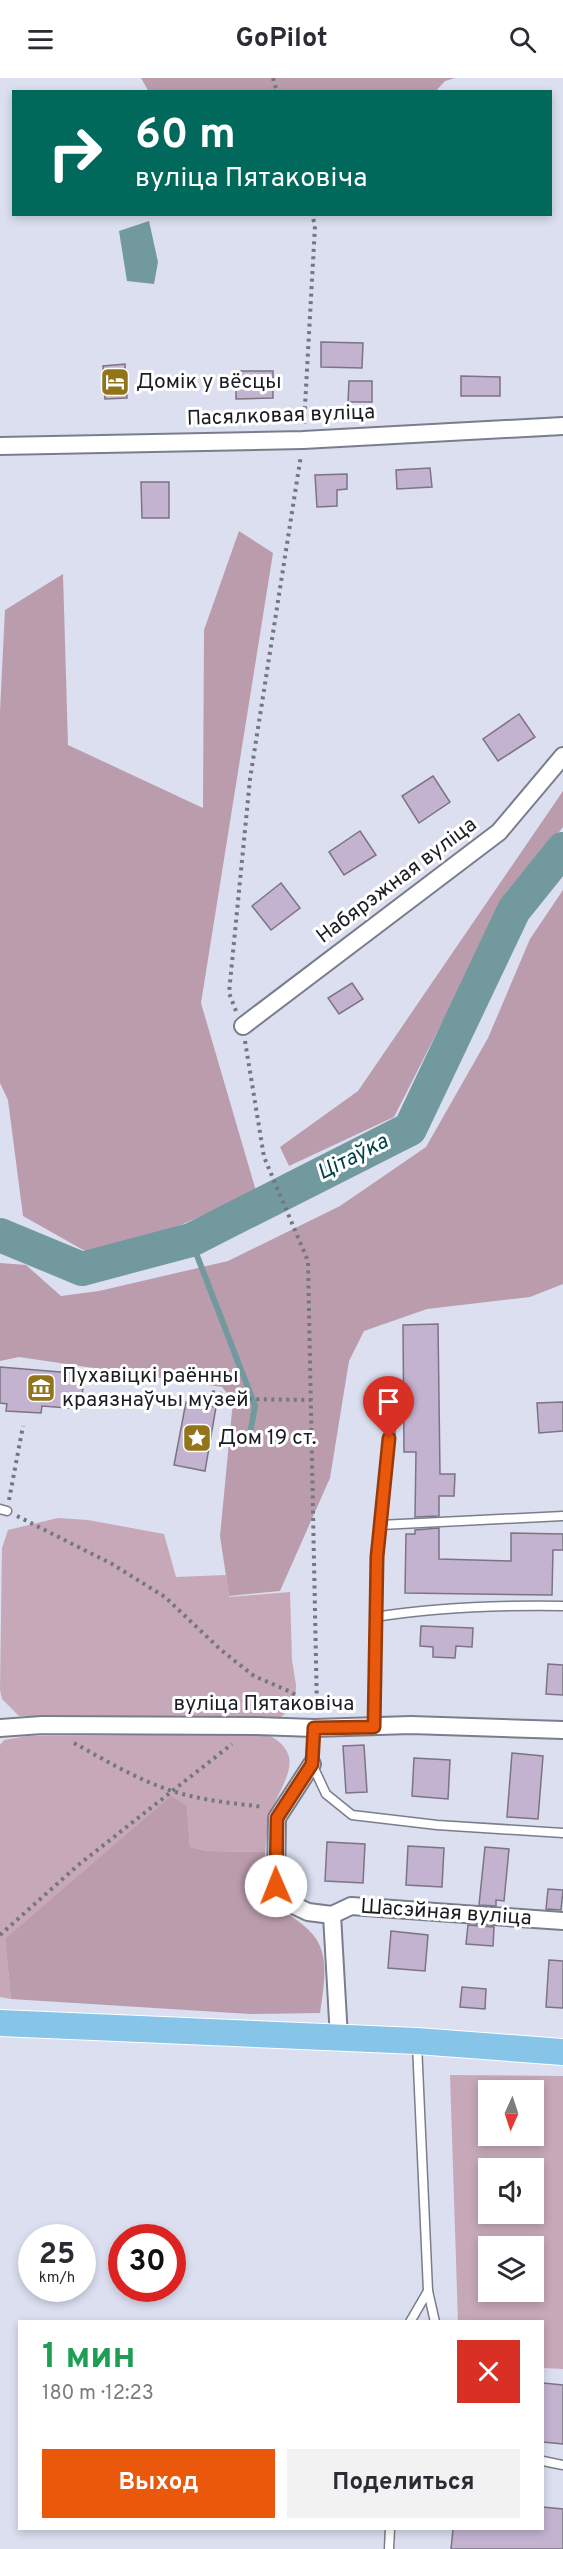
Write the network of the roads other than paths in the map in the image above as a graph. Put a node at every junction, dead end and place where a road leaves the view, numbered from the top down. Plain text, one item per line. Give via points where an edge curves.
1 (563, 426) edge
2 (0, 446) edge
3 (563, 756) edge
4 (243, 1026) road end
5 (392, 1416) dead end
6 (563, 1516) edge
7 (380, 1525) junction
8 (563, 1606) edge
9 (375, 1617) junction
10 (374, 1727) junction
11 (0, 1728) edge
12 (314, 1728) junction
13 (563, 1730) edge
14 (312, 1764) junction
15 (563, 1833) edge
16 (332, 1915) junction
17 (563, 1921) edge
18 (0, 2023) edge
19 (339, 2038) junction
20 (417, 2041) junction
21 (563, 2052) edge
22 (428, 2290) junction
23 (411, 2320) edge
24 (435, 2320) edge
25 (544, 2461) edge
26 (563, 2465) edge
27 (390, 2530) edge
28 (389, 2549) edge

1 - 2 street, Пасялковая вуліца via 303,440
3 - 4 street, Набярэжная вуліца via 499,832
5 - 7 lane
6 - 7 lane
7 - 9 lane
8 - 9 lane via 424,1609
9 - 10 lane
10 - 12 street, вуліца Пятаковіча
10 - 13 street, вуліца Пятаковіча
11 - 12 street, вуліца Пятаковіча
12 - 14 lane
14 - 15 lane via 326,1794 352,1815 479,1829
14 - 16 street via 277,1818 276,1886 287,1902 308,1912
16 - 17 street, Шасэйная вуліца via 351,1906
16 - 19 street
18 - 19 main road
19 - 20 main road
20 - 21 main road
20 - 22 lane
22 - 23 lane
22 - 24 lane
25 - 26 lane
27 - 28 lane

